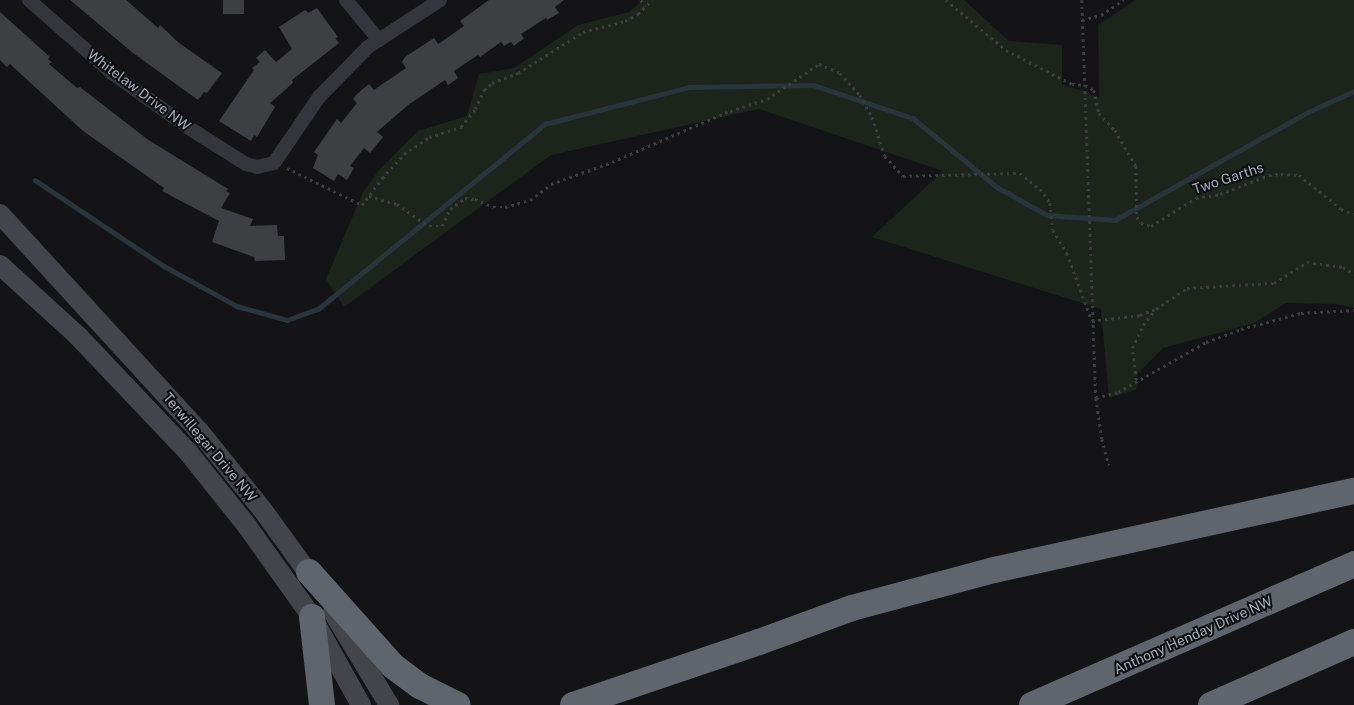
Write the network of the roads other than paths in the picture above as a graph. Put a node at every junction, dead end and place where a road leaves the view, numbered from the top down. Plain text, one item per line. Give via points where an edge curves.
1 (29, 0) edge
2 (346, 0) edge
3 (440, 0) edge
4 (379, 40) junction
5 (0, 214) edge
6 (0, 265) edge
7 (1354, 491) edge
8 (1354, 564) edge
9 (309, 572) junction
10 (312, 617) junction
11 (759, 642) junction
12 (1354, 642) edge
13 (322, 705) edge
14 (361, 705) edge
15 (389, 705) edge
16 (458, 705) edge
17 (573, 705) edge
18 (615, 705) edge
19 (1032, 705) edge
20 (1211, 705) edge

1 - 4 street, Whitelaw Drive NW via 112,73 189,128 246,164 257,167 274,163 319,97
2 - 4 street
3 - 4 street
5 - 9 main road, Terwillegar Drive NW via 199,431
6 - 10 main road, Terwillegar Drive NW via 78,336 188,452
7 - 11 highway via 994,570 852,608
8 - 19 highway, Anthony Henday Drive NW
9 - 15 main road, Terwillegar Drive NW
9 - 16 highway via 392,666 420,686
10 - 13 highway
10 - 14 main road, Terwillegar Drive NW
11 - 17 highway
11 - 18 highway
12 - 20 highway

